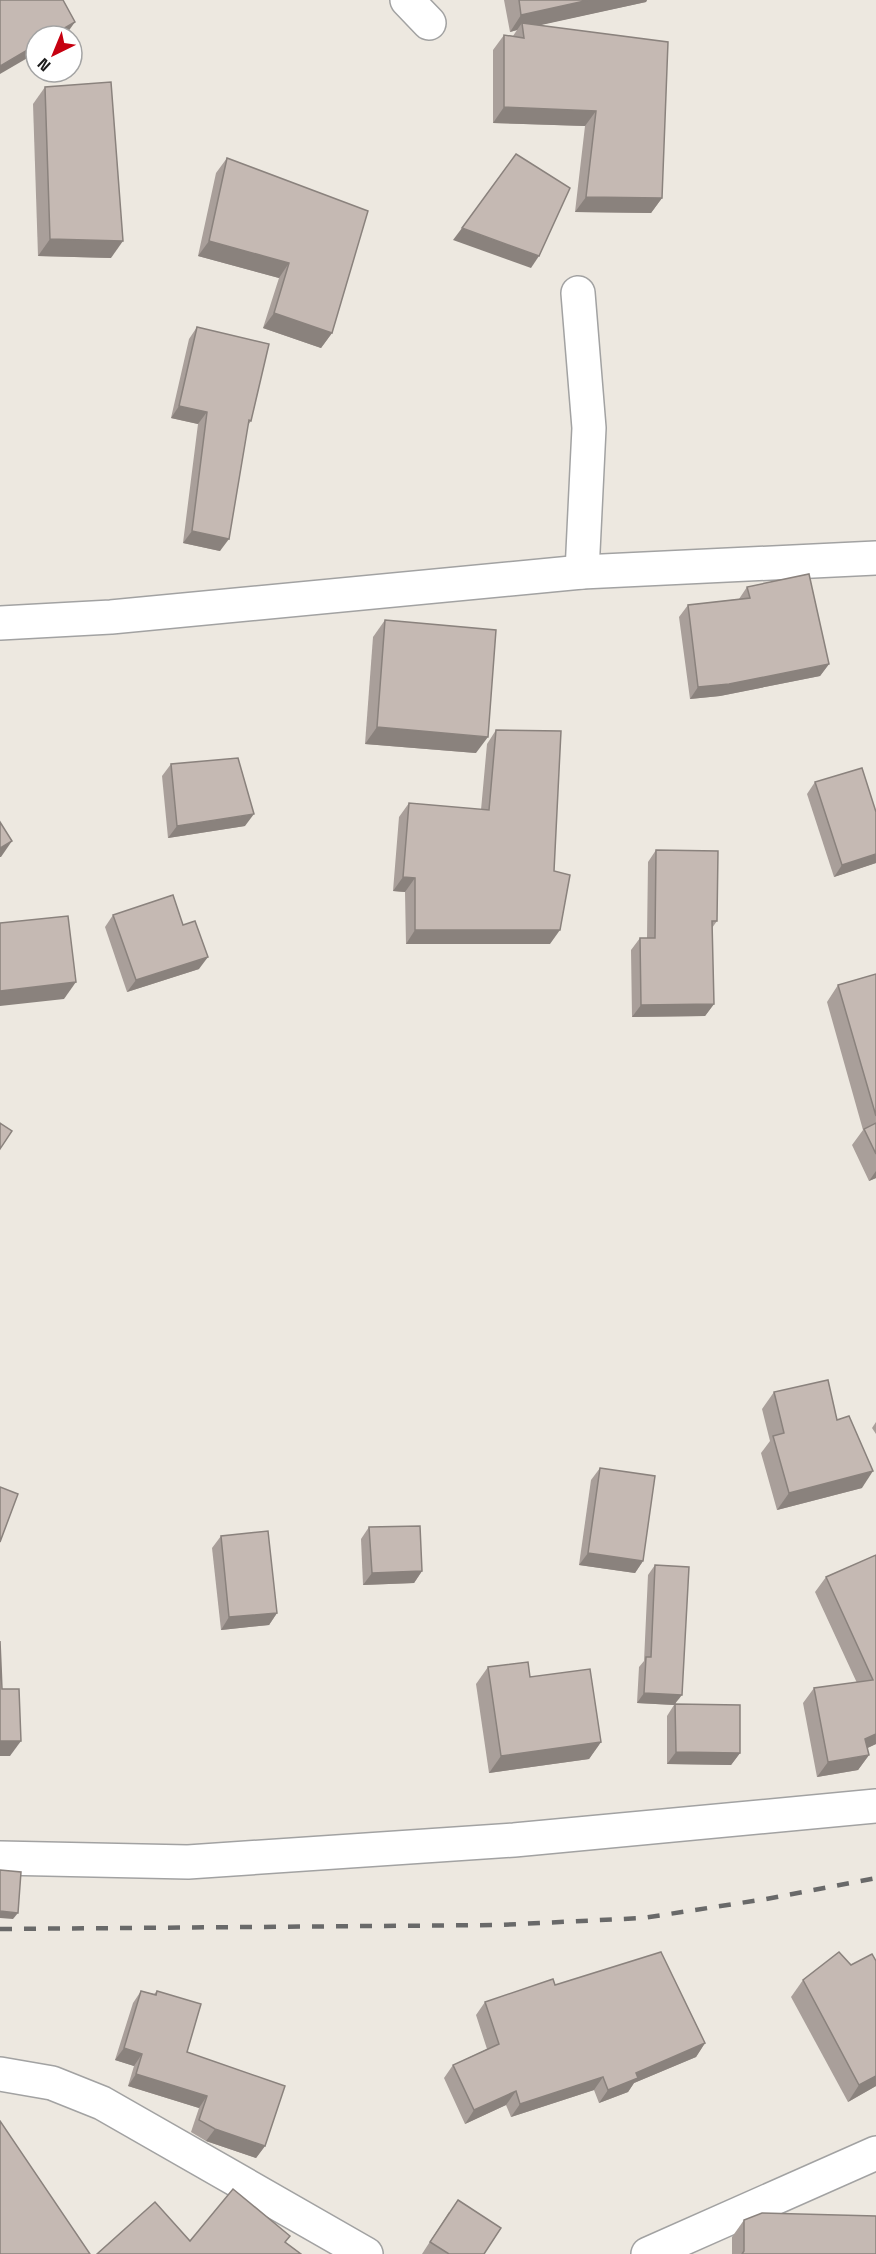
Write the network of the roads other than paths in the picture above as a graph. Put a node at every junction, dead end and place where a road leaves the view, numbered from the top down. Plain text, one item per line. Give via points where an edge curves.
1 (407, 0) edge
2 (429, 23) dead end
3 (578, 293) dead end
4 (876, 558) edge
5 (582, 572) junction
6 (0, 622) edge
7 (876, 1806) edge
8 (0, 1858) edge
9 (0, 2074) edge
10 (876, 2153) edge
11 (366, 2254) edge
12 (648, 2254) edge

1 - 2 street
3 - 5 street via 589,428
4 - 5 street
5 - 6 street via 111,617
7 - 8 street via 514,1840 188,1862
9 - 11 street via 52,2083 102,2103
10 - 12 street

